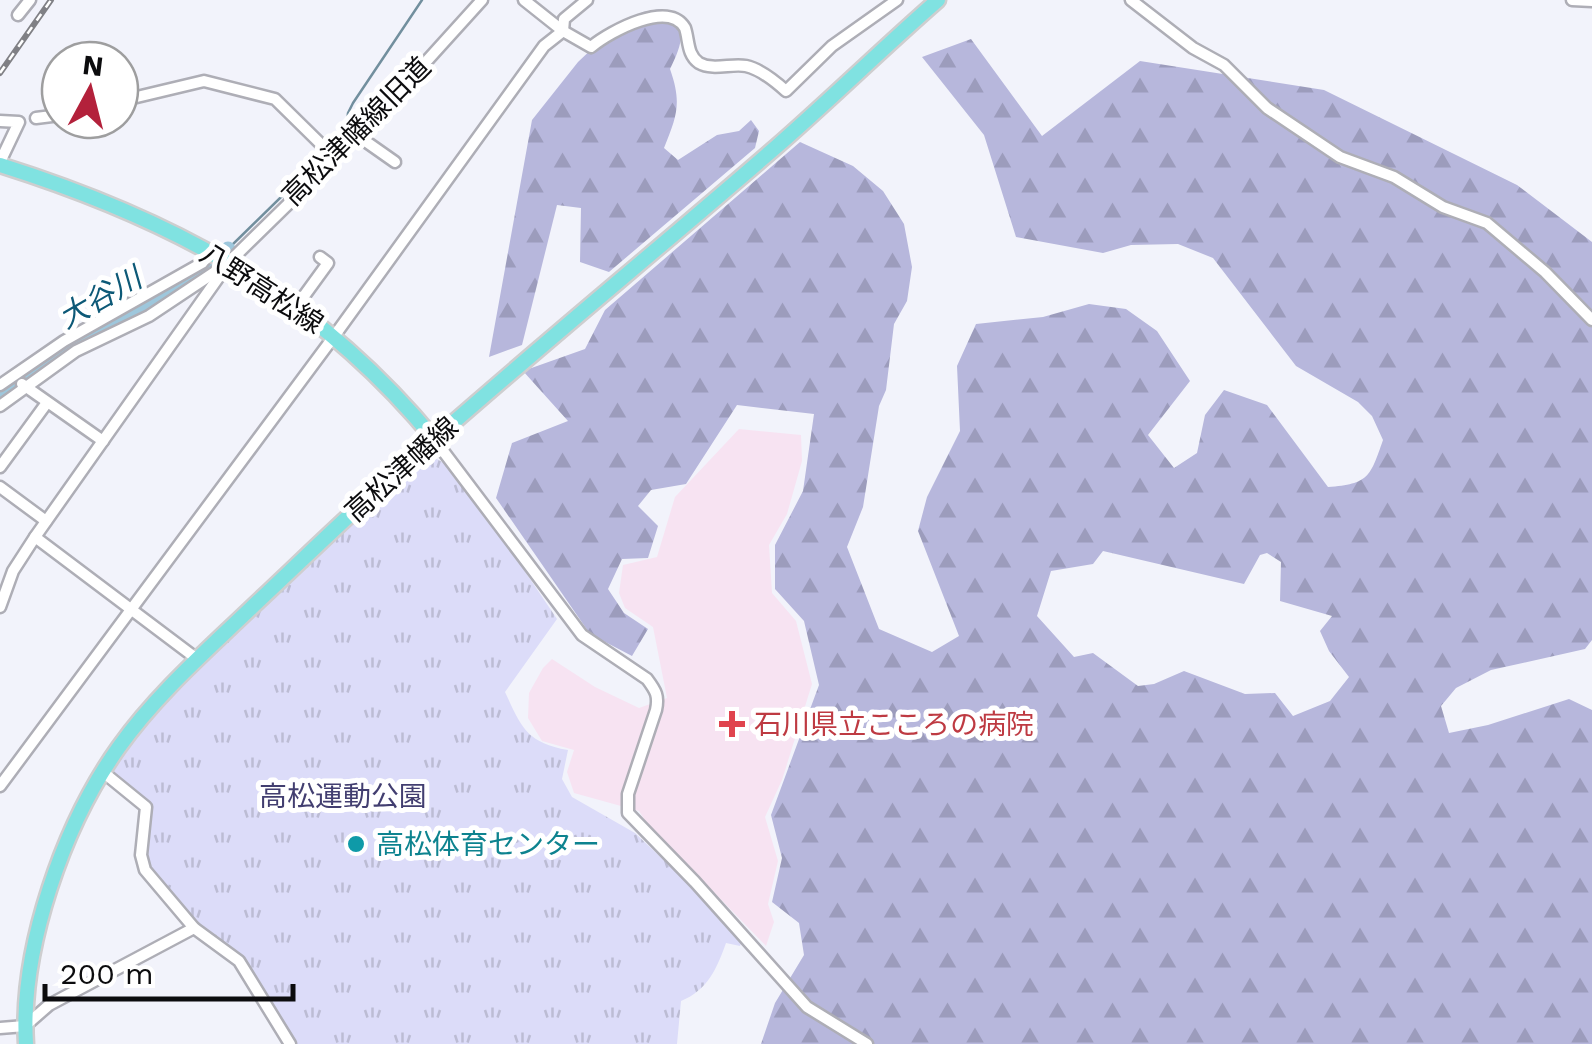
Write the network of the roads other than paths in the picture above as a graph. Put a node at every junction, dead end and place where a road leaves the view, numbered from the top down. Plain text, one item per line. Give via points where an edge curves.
1 (30, 0) edge
2 (482, 0) edge
3 (524, 0) edge
4 (587, 0) edge
5 (896, 0) edge
6 (938, 0) edge
7 (1131, 0) edge
8 (1572, 0) edge
9 (1592, 1) edge
10 (18, 15) dead end
11 (563, 31) junction
12 (140, 95) edge
13 (40, 117) edge
14 (36, 118) dead end
15 (0, 120) edge
16 (358, 136) junction
17 (330, 153) junction
18 (396, 162) dead end
19 (0, 163) edge
20 (221, 257) junction
21 (320, 257) dead end
22 (296, 306) junction
23 (1592, 320) edge
24 (334, 335) junction
25 (18, 382) junction
26 (0, 385) edge
27 (46, 404) junction
28 (0, 406) edge
29 (434, 439) junction
30 (103, 442) junction
31 (0, 468) edge
32 (0, 487) edge
33 (46, 521) junction
34 (35, 537) junction
35 (0, 607) edge
36 (130, 610) junction
37 (197, 659) junction
38 (103, 772) junction
39 (0, 786) edge
40 (194, 928) junction
41 (25, 1026) junction
42 (0, 1028) edge
43 (26, 1044) edge
44 (290, 1044) edge
45 (867, 1044) edge

1 - 10 street
2 - 16 street, 高松津幡線旧道
3 - 11 street
4 - 11 street via 564,18
5 - 11 street via 832,46 786,91 748,66 696,61 672,8 646,8 592,48
6 - 29 main road, 高松津幡線
7 - 23 street via 1340,157 1487,222
8 - 9 street
11 - 24 street via 544,46
12 - 17 street via 204,81 275,99
13 - 14 street
15 - 19 street via 19,122
16 - 17 street, 高松津幡線旧道
16 - 18 street
17 - 20 street, 高松津幡線旧道
19 - 20 main road, 八野高松線
20 - 22 main road, 八野高松線
20 - 25 street via 161,309
20 - 25 street via 64,341
20 - 30 street
21 - 22 street via 328,263
22 - 24 main road, 八野高松線
24 - 29 main road, 八野高松線
24 - 36 street
25 - 26 street
25 - 27 street
25 - 28 street
27 - 30 street
27 - 31 street
29 - 37 main road, 高松津幡線
29 - 45 street via 582,634 655,690 656,710 628,794 628,814 806,1007
30 - 33 street
32 - 33 street
33 - 34 street
34 - 35 street
34 - 36 street
36 - 37 street
36 - 39 street
37 - 38 main road, 高松津幡線
38 - 40 street via 146,807 142,863
38 - 41 main road, 高松津幡線 via 55,870
40 - 41 street via 49,1004
40 - 44 street via 239,961
41 - 42 street
41 - 43 main road, 高松津幡線

